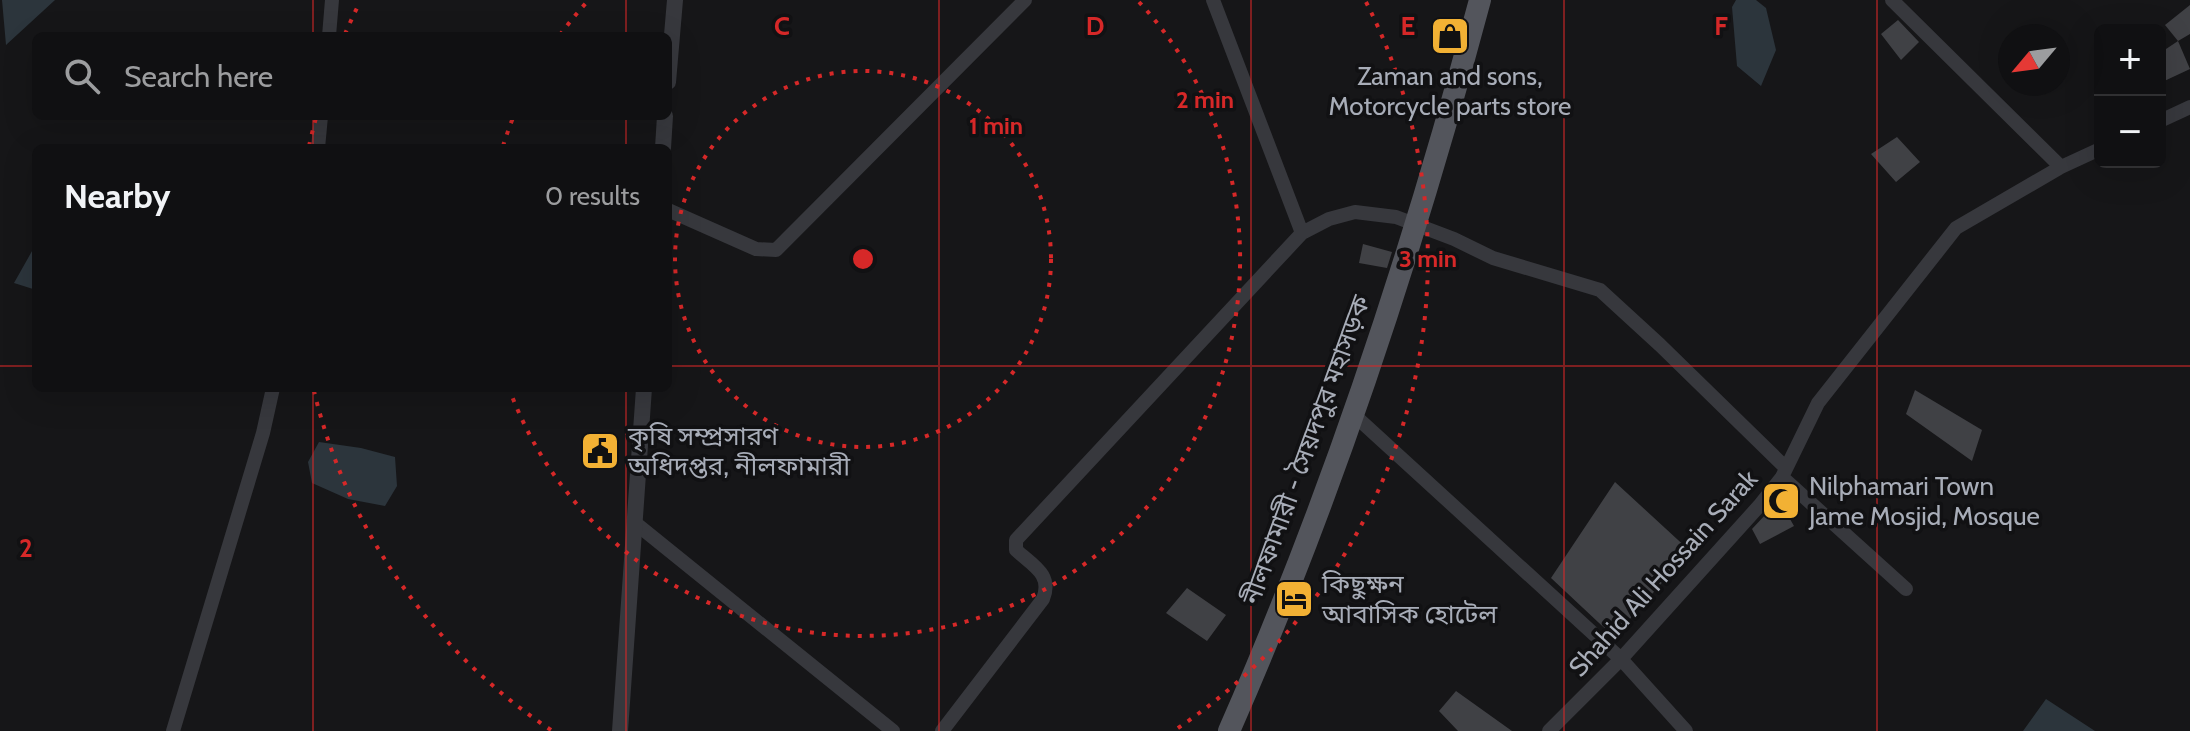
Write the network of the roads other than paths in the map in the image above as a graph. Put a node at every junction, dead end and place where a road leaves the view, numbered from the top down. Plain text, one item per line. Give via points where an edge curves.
1 (332, 0) edge
2 (675, 0) edge
3 (1025, 0) edge
4 (1213, 0) edge
5 (1480, 0) edge
6 (1892, 0) edge
7 (329, 32) edge
8 (672, 35) edge
9 (2190, 107) edge
10 (2166, 118) edge
11 (321, 120) edge
12 (665, 120) edge
13 (318, 144) edge
14 (663, 144) edge
15 (2094, 152) edge
16 (2061, 167) junction
17 (672, 212) edge
18 (1414, 223) junction
19 (1302, 233) junction
20 (272, 392) edge
21 (644, 392) edge
22 (1353, 414) junction
23 (1784, 472) junction
24 (634, 522) junction
25 (1906, 589) dead end
26 (1621, 659) junction
27 (173, 731) edge
28 (620, 731) edge
29 (893, 731) edge
30 (942, 731) edge
31 (1229, 731) edge
32 (1549, 731) edge
33 (1686, 731) edge

1 - 7 street
2 - 8 street
3 - 17 street via 776,250 756,249
4 - 19 street
5 - 18 main road, নীলফামারী - সৈয়দপুর মহাসড়ক
6 - 16 street
9 - 10 street
11 - 13 street
12 - 14 street
15 - 16 street, Shahid Ali Hossain Sarak
16 - 23 street, Shahid Ali Hossain Sarak via 1956,228 1818,403
18 - 19 street via 1355,212
18 - 22 main road, নীলফামারী - সৈয়দপুর মহাসড়ক
18 - 23 street via 1493,258 1600,290
19 - 30 street via 1016,540 1016,550 1046,578 1043,599
20 - 27 street
21 - 24 street
22 - 26 street
22 - 31 main road, নীলফামারী - সৈয়দপুর মহাসড়ক
23 - 25 street
23 - 26 street, Shahid Ali Hossain Sarak
24 - 28 street
24 - 29 street
26 - 32 street, Shahid Ali Hossain Sarak
26 - 33 street

